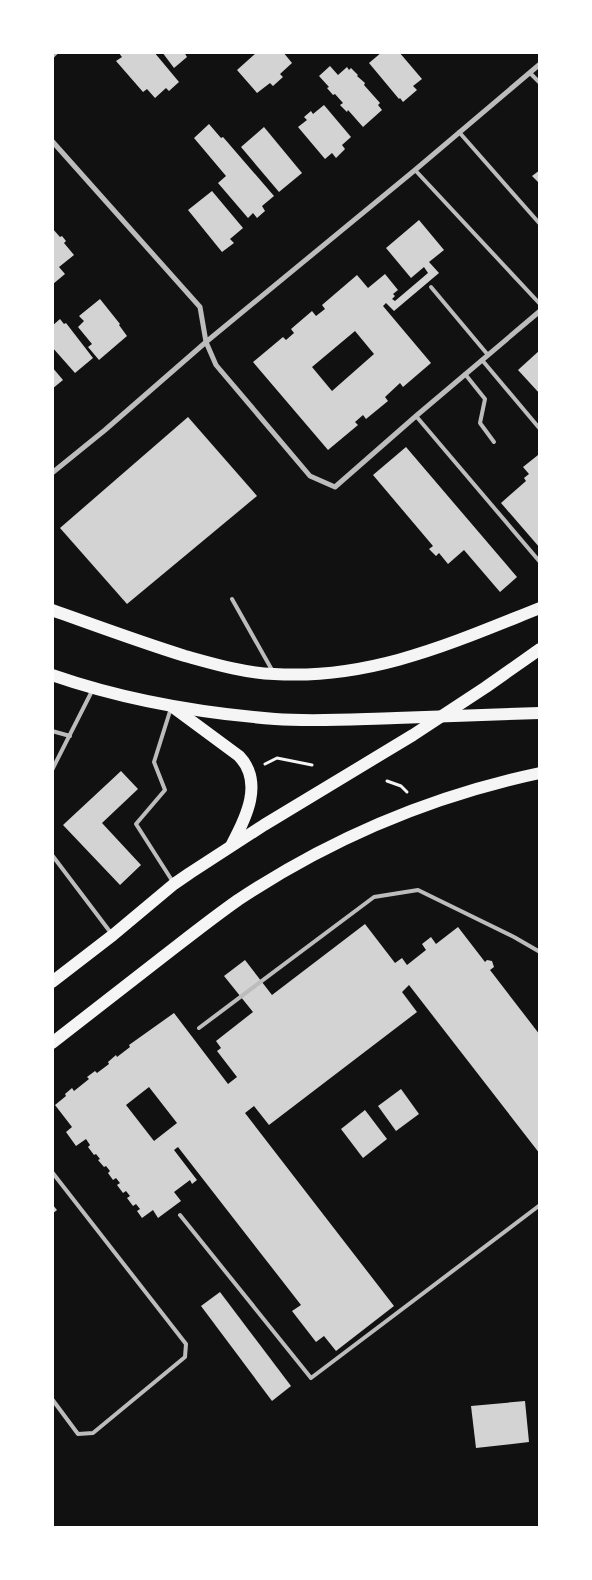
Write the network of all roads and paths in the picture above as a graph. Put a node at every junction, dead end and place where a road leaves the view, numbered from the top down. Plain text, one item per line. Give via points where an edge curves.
1 (56, 52) edge
2 (52, 56) edge
3 (540, 64) edge
4 (530, 73) junction
5 (540, 83) edge
6 (459, 132) junction
7 (52, 141) edge
8 (415, 170) junction
9 (540, 224) edge
10 (431, 287) dead end
11 (540, 304) edge
12 (540, 311) edge
13 (206, 342) junction
14 (488, 355) junction
15 (482, 360) junction
16 (465, 374) junction
17 (416, 416) junction
18 (540, 429) edge
19 (494, 442) dead end
20 (52, 473) edge
21 (540, 562) edge
22 (232, 599) dead end
23 (540, 608) edge
24 (52, 610) edge
25 (540, 649) edge
26 (274, 674) junction
27 (52, 675) edge
28 (94, 689) junction
29 (172, 706) junction
30 (540, 713) edge
31 (442, 716) junction
32 (52, 731) edge
33 (70, 736) junction
34 (263, 765) dead end
35 (312, 765) dead end
36 (52, 770) edge
37 (540, 773) edge
38 (387, 782) dead end
39 (408, 793) dead end
40 (230, 847) junction
41 (52, 854) edge
42 (174, 884) junction
43 (113, 936) junction
44 (540, 952) edge
45 (52, 982) edge
46 (198, 1028) dead end
47 (52, 1043) edge
48 (52, 1172) edge
49 (540, 1205) edge
50 (180, 1214) dead end
51 (52, 1399) edge

1 - 2 street
3 - 4 street
4 - 5 lane
4 - 6 street
6 - 8 street
6 - 9 lane
7 - 13 street via 200,307
8 - 11 lane
8 - 13 street
10 - 14 lane
12 - 14 street
13 - 17 street via 216,365 310,476 335,487
13 - 20 street
14 - 15 street
15 - 16 street
15 - 18 lane
16 - 17 street
16 - 19 lane via 485,399 480,423
17 - 21 lane
22 - 26 lane
23 - 26 main road via 400,661 345,671
24 - 26 main road via 200,660
25 - 31 main road
27 - 28 main road
28 - 29 main road
28 - 33 lane
29 - 31 main road via 243,716 308,720
29 - 40 main road via 240,756 248,766 252,787 249,806
29 - 42 lane via 154,762 165,790 136,824
30 - 31 main road
31 - 40 main road
32 - 33 lane
33 - 36 lane
34 - 35 path via 277,758
37 - 47 main road via 415,808 319,852 209,921
38 - 39 path via 401,786
40 - 42 main road
41 - 43 lane
42 - 43 main road
43 - 45 main road
44 - 46 lane via 418,890 374,896
48 - 51 lane via 186,1344 185,1356 93,1433 78,1434
49 - 50 lane via 311,1378

